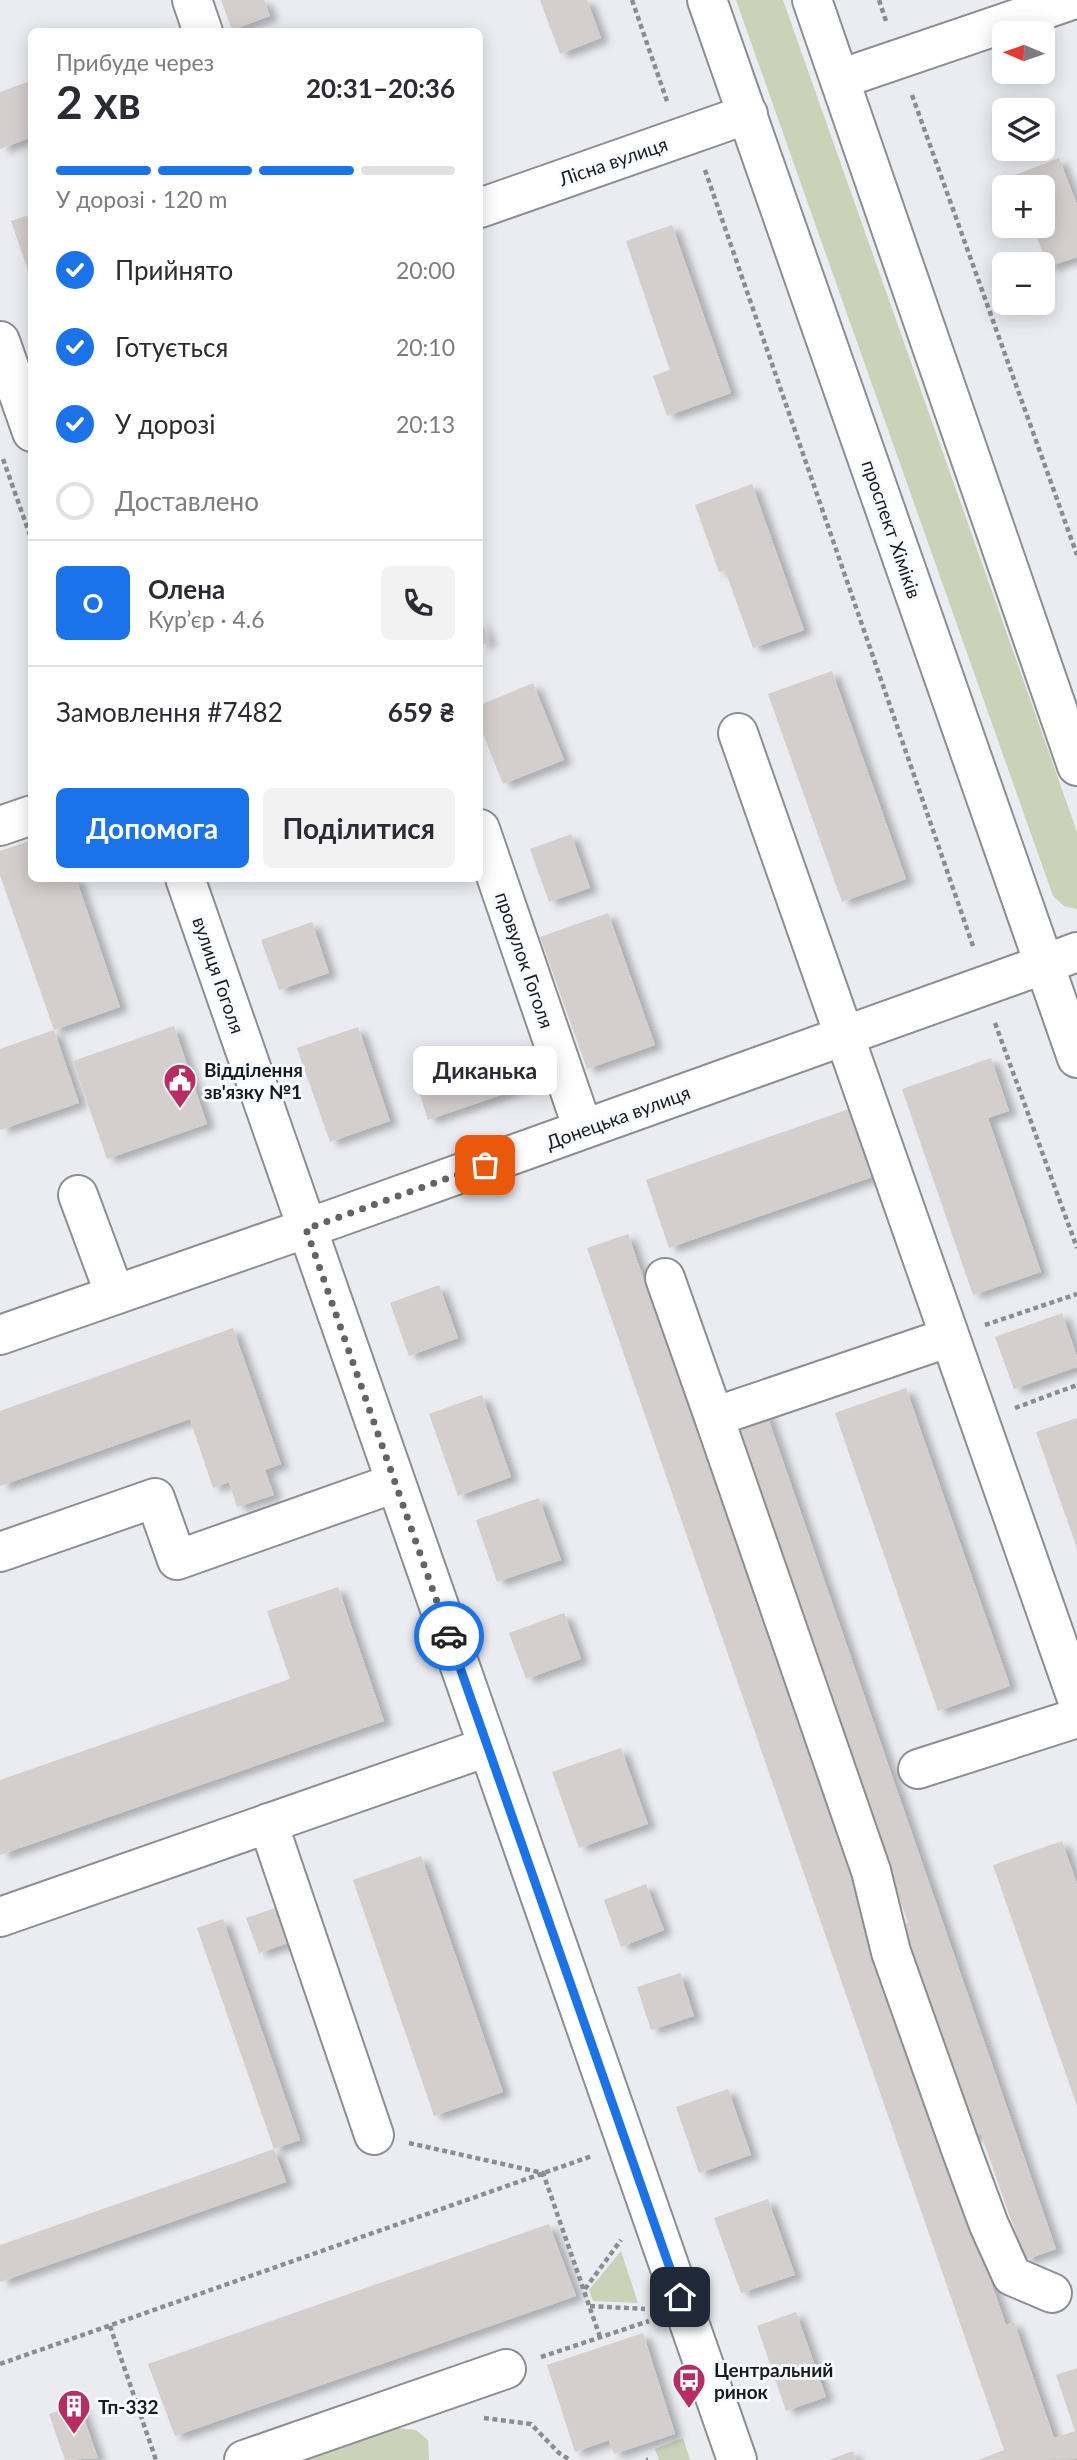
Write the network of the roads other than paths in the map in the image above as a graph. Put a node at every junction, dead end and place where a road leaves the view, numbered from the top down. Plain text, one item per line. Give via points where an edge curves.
1 (192, 0) edge
2 (707, 0) edge
3 (812, 0) edge
4 (1072, 0) edge
5 (202, 28) edge
6 (840, 79) junction
7 (747, 114) junction
8 (483, 207) edge
9 (11, 364) edge
10 (28, 419) edge
11 (738, 733) dead end
12 (1077, 766) edge
13 (28, 816) edge
14 (0, 826) edge
15 (483, 838) edge
16 (187, 882) edge
17 (1061, 958) edge
18 (844, 1036) junction
19 (1077, 1058) edge
20 (583, 1129) junction
21 (78, 1195) dead end
22 (306, 1229) junction
23 (666, 1278) dead end
24 (115, 1295) junction
25 (0, 1335) edge
26 (950, 1337) junction
27 (714, 1417) junction
28 (395, 1483) junction
29 (0, 1552) edge
30 (1077, 1699) edge
31 (1077, 1718) edge
32 (487, 1747) junction
33 (918, 1769) dead end
34 (268, 1823) junction
35 (0, 1917) edge
36 (374, 2135) road end
37 (1052, 2293) dead end
38 (506, 2369) road end
39 (244, 2460) edge
40 (737, 2460) edge

1 - 5 street
2 - 7 street, проспект Хіміків
3 - 6 street
4 - 6 street
6 - 12 street
7 - 8 street, Лісна вулиця
7 - 17 street, проспект Хіміків
9 - 10 street
11 - 18 street
13 - 14 street
15 - 20 street, провулок Гоголя
16 - 22 street, вулиця Гоголя
17 - 18 street, Донецька вулиця
17 - 19 street, проспект Хіміків
18 - 20 street, Донецька вулиця
18 - 26 street
20 - 22 street, Донецька вулиця
21 - 24 street
22 - 24 street, Донецька вулиця
22 - 28 street, вулиця Гоголя
23 - 27 street
24 - 25 street, Донецька вулиця
26 - 27 street
26 - 30 street
27 - 37 street via 872,1871 891,1952 989,2225 1012,2276
28 - 29 street via 177,1560 155,1498
28 - 32 street, вулиця Гоголя
31 - 33 street
32 - 34 street
32 - 40 street, вулиця Гоголя
34 - 35 street
34 - 36 street
38 - 39 street

